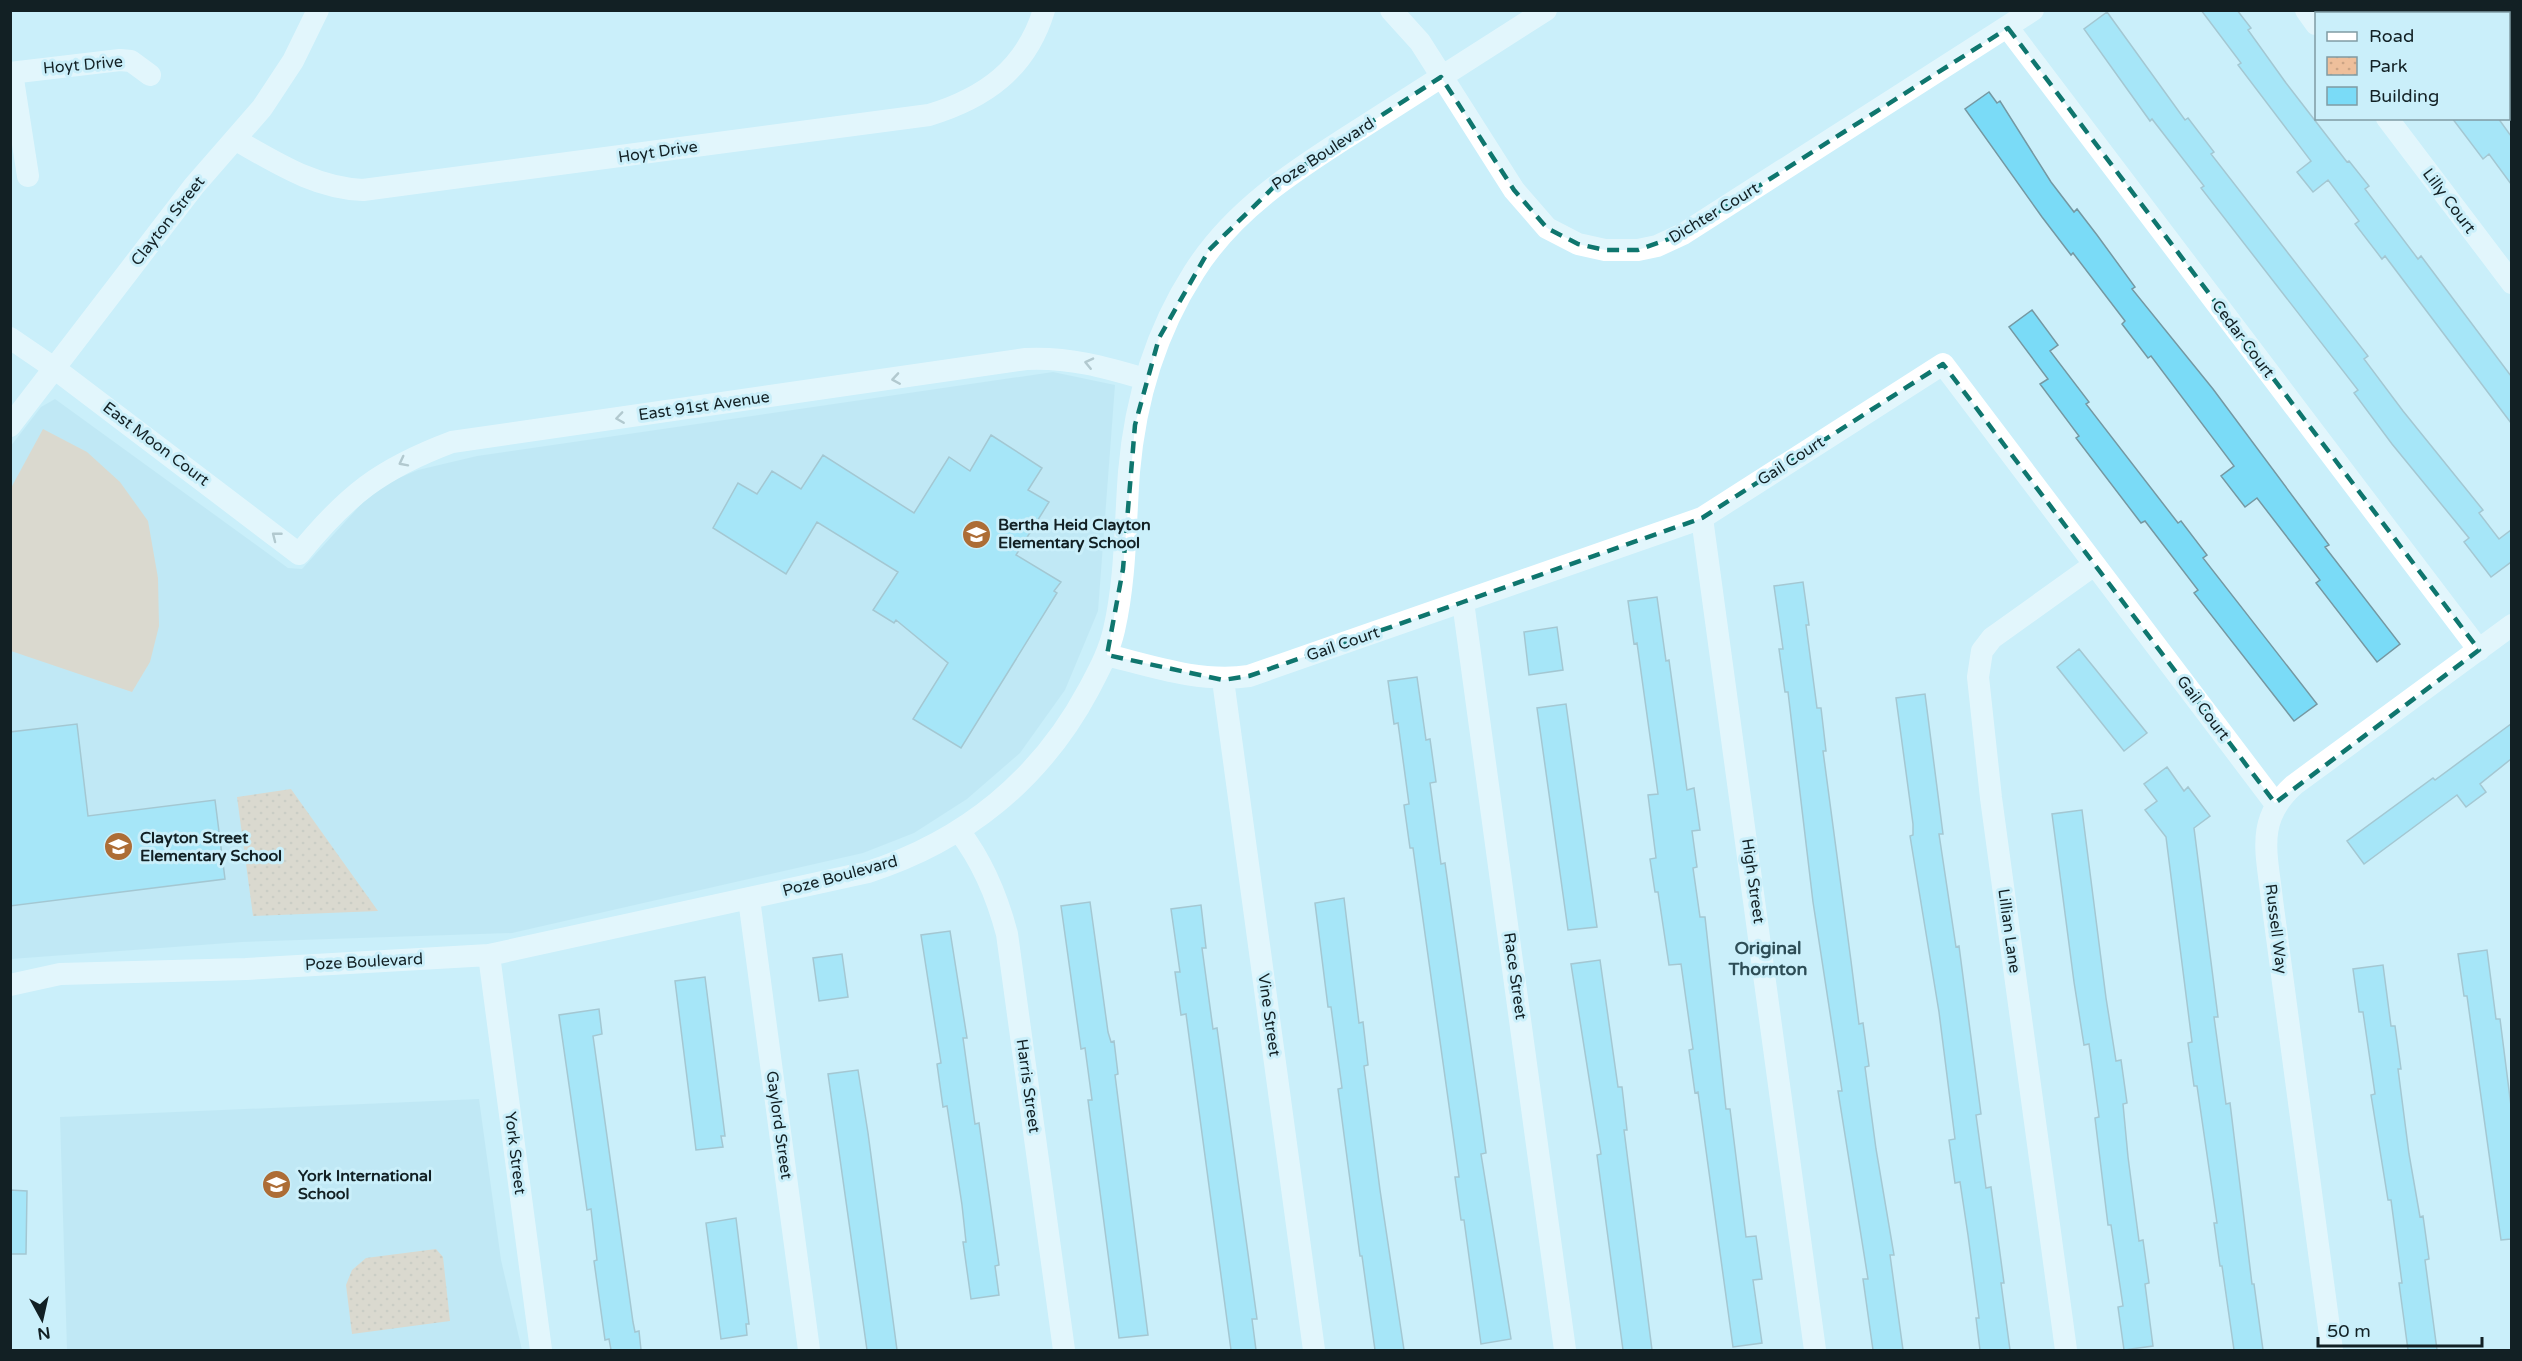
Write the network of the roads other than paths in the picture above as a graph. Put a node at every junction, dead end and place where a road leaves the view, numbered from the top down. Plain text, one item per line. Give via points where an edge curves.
1 (318, 10) edge
2 (1044, 10) edge
3 (1391, 10) edge
4 (1546, 10) edge
5 (2033, 10) edge
6 (2306, 10) edge
7 (2315, 23) edge
8 (2008, 28) junction
9 (11, 73) edge
10 (150, 75) dead end
11 (1441, 77) junction
12 (2389, 120) edge
13 (236, 140) junction
14 (28, 176) dead end
15 (2511, 283) edge
16 (10, 338) edge
17 (54, 368) junction
18 (1145, 379) junction
19 (10, 426) edge
20 (1702, 518) junction
21 (299, 554) joint
22 (2094, 565) junction
23 (1463, 602) junction
24 (2511, 625) edge
25 (2479, 650) junction
26 (1107, 655) junction
27 (1223, 680) junction
28 (2275, 803) junction
29 (959, 831) junction
30 (749, 899) junction
31 (489, 955) junction
32 (10, 985) edge
33 (541, 1350) edge
34 (809, 1350) edge
35 (1064, 1350) edge
36 (1314, 1350) edge
37 (1565, 1350) edge
38 (1815, 1350) edge
39 (2066, 1350) edge
40 (2332, 1350) edge

1 - 13 street, Clayton Street via 293,61
2 - 13 street, Hoyt Drive via 1032,38 995,84 957,106 929,115 363,190 345,190 306,178
3 - 11 street, Dichter Court via 1420,42
4 - 11 street, Poze Boulevard
5 - 8 street, Dichter Court
6 - 7 street
8 - 11 street, Dichter Court via 1683,234 1638,250 1590,248 1540,222 1514,190
8 - 25 street, Cedar Court
9 - 10 street, Hoyt Drive via 120,60 131,61
9 - 14 street
11 - 18 street, Poze Boulevard via 1281,180 1233,223 1194,272 1168,316
12 - 15 street, Lilly Court
13 - 17 street, Clayton Street via 194,186
16 - 17 street, East Moon Court
17 - 19 street, Clayton Street
21 -> 17 street, East Moon Court
18 -> 21 street, East 91st Avenue via 1087,362 1054,357 1026,359 452,442 394,466 357,492
18 - 26 street, Poze Boulevard via 1131,458 1123,568
20 - 22 street, Gail Court via 1943,364
20 - 23 street, Gail Court
20 - 38 street, High Street
22 - 28 street, Gail Court
22 - 39 street, Lillian Lane via 1992,638 1982,651 1978,677
23 - 27 street, Gail Court via 1249,676
23 - 37 street, Race Street
24 - 25 street
25 - 28 street
26 - 27 street, Gail Court
26 - 29 street, Poze Boulevard via 1064,732 1039,764 1017,787
27 - 36 street, Vine Street
28 - 40 street, Russell Way via 2265,841
29 - 30 street, Poze Boulevard via 898,862 868,872
29 - 35 street, Harris Street via 986,873 1007,934
30 - 31 street, Poze Boulevard
30 - 34 street, Gaylord Street
31 - 32 street, Poze Boulevard via 246,969 60,974
31 - 33 street, York Street

